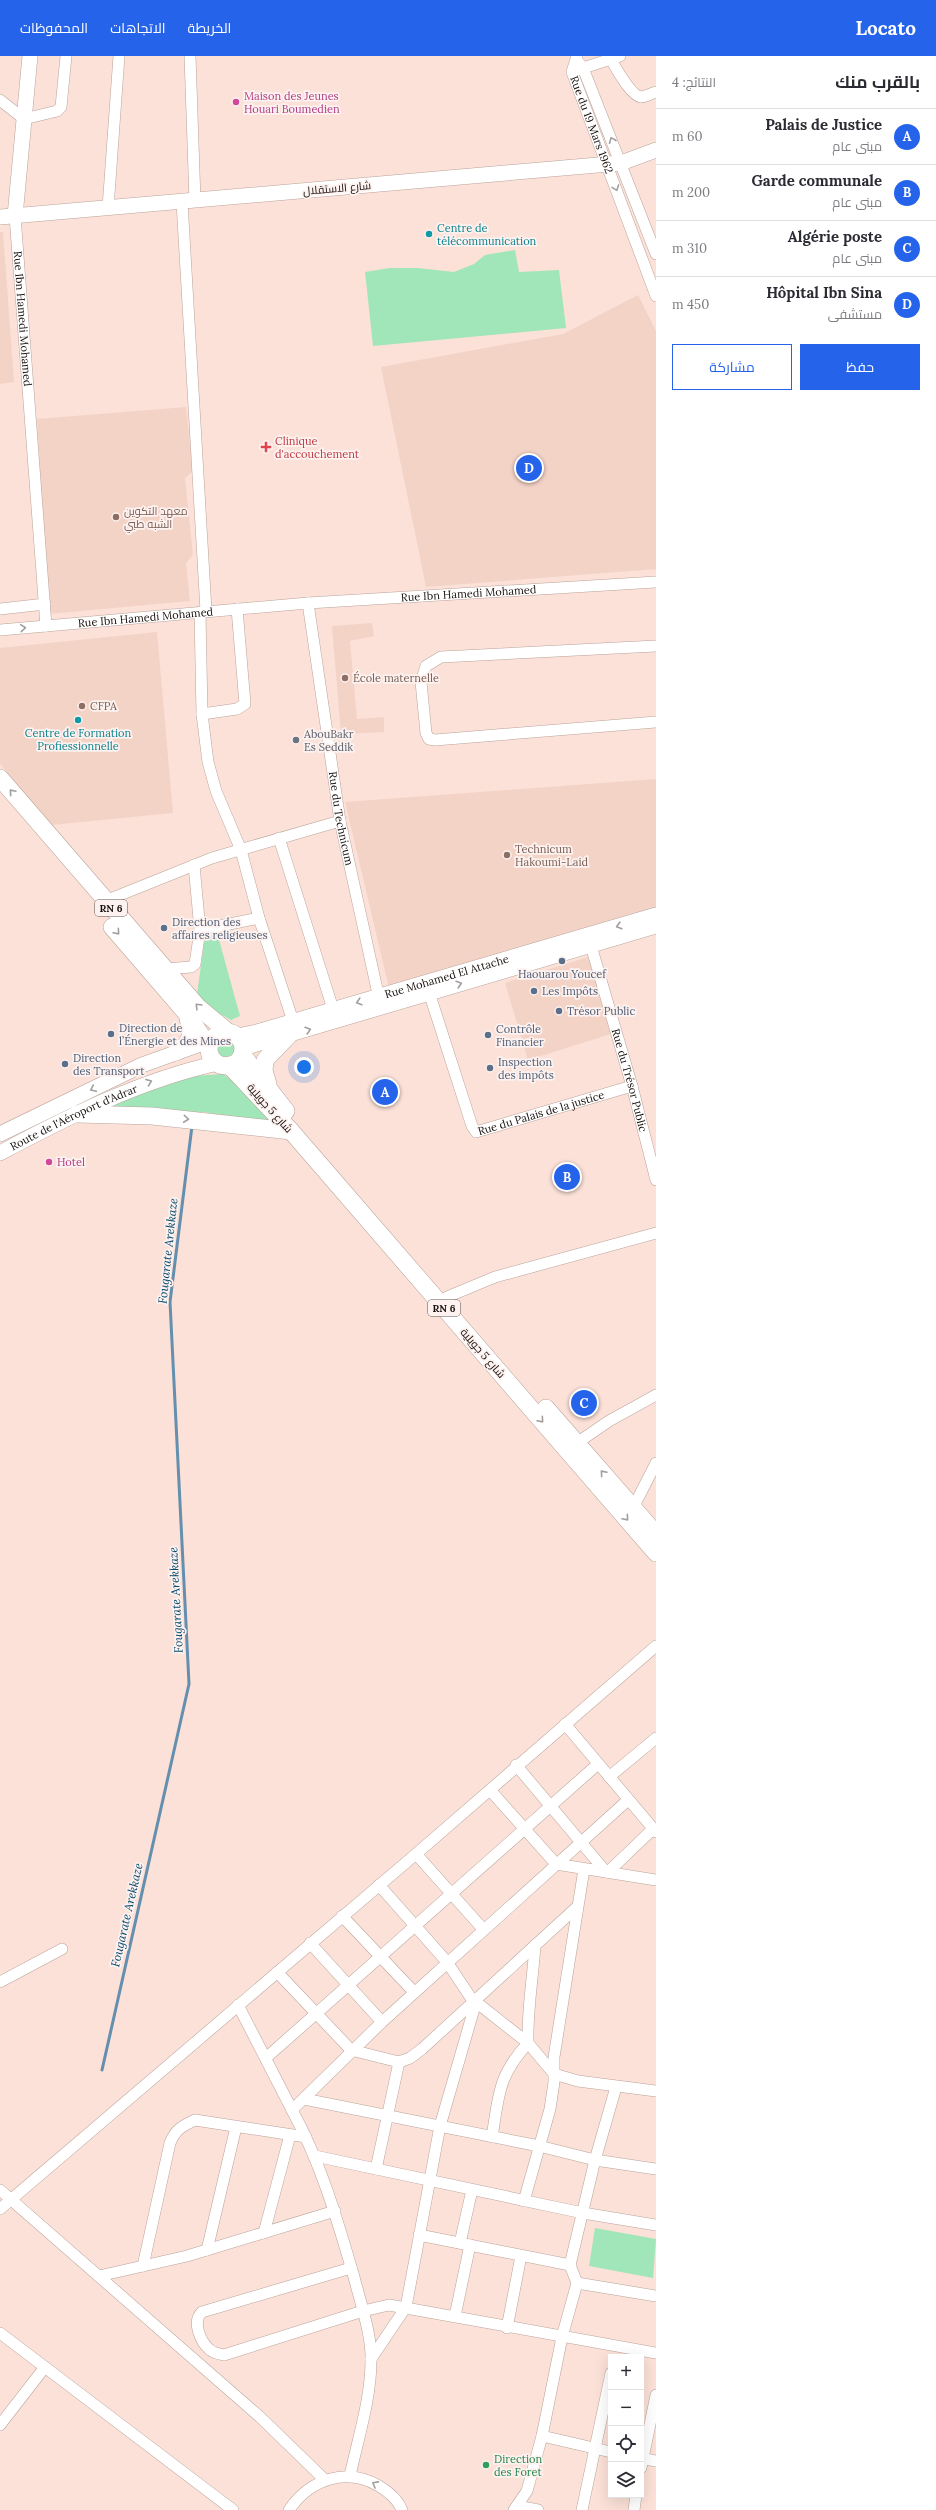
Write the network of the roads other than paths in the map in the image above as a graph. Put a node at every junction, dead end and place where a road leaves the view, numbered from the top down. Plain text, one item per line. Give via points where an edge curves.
1 (30, 56) edge
2 (66, 56) edge
3 (119, 56) edge
4 (190, 56) edge
5 (616, 58) edge
6 (579, 61) edge
7 (656, 92) edge
8 (0, 100) edge
9 (24, 119) junction
10 (656, 150) edge
11 (614, 163) junction
12 (188, 202) junction
13 (108, 208) junction
14 (7, 216) edge
15 (656, 254) edge
16 (656, 296) edge
17 (656, 582) edge
18 (308, 603) junction
19 (45, 604) junction
20 (0, 609) edge
21 (237, 609) junction
22 (203, 612) junction
23 (46, 626) junction
24 (0, 630) edge
25 (656, 646) edge
26 (202, 714) junction
27 (656, 722) edge
28 (0, 778) edge
29 (0, 796) edge
30 (340, 821) junction
31 (279, 838) junction
32 (241, 850) junction
33 (194, 865) junction
34 (105, 901) junction
35 (656, 915) edge
36 (259, 918) junction
37 (647, 925) edge
38 (200, 930) junction
39 (589, 940) junction
40 (165, 969) junction
41 (428, 987) junction
42 (380, 1002) junction
43 (333, 1010) junction
44 (187, 1014) junction
45 (291, 1028) junction
46 (226, 1042) junction
47 (176, 1052) junction
48 (223, 1064) junction
49 (632, 1086) junction
50 (269, 1088) junction
51 (73, 1107) junction
52 (19, 1124) junction
53 (291, 1131) junction
54 (0, 1134) edge
55 (27, 1139) junction
56 (0, 1153) edge
57 (656, 1180) edge
58 (656, 1233) edge
59 (406, 1256) junction
60 (447, 1297) junction
61 (656, 1395) edge
62 (572, 1446) junction
63 (656, 1463) edge
64 (633, 1508) junction
65 (656, 1534) edge
66 (656, 1553) edge
67 (656, 1646) edge
68 (565, 1724) junction
69 (656, 1738) edge
70 (598, 1764) junction
71 (516, 1765) junction
72 (608, 1777) junction
73 (490, 1790) junction
74 (628, 1800) junction
75 (551, 1805) junction
76 (525, 1828) junction
77 (655, 1830) edge
78 (581, 1843) junction
79 (416, 1854) junction
80 (556, 1864) junction
81 (584, 1868) junction
82 (607, 1872) junction
83 (656, 1880) edge
84 (378, 1885) junction
85 (451, 1893) junction
86 (577, 1907) junction
87 (342, 1916) junction
88 (414, 1925) junction
89 (483, 1929) junction
90 (310, 1943) junction
91 (535, 1945) junction
92 (62, 1949) dead end
93 (380, 1956) junction
94 (447, 1962) junction
95 (276, 1972) junction
96 (0, 1982) edge
97 (348, 1985) junction
98 (414, 1992) junction
99 (475, 2002) junction
100 (238, 2005) junction
101 (316, 2013) junction
102 (382, 2022) junction
103 (528, 2043) junction
104 (351, 2050) junction
105 (267, 2057) junction
106 (399, 2062) junction
107 (554, 2074) junction
108 (616, 2087) junction
109 (656, 2091) edge
110 (304, 2099) junction
111 (292, 2110) junction
112 (387, 2117) junction
113 (440, 2126) junction
114 (236, 2127) junction
115 (290, 2135) junction
116 (306, 2137) junction
117 (492, 2137) junction
118 (539, 2146) junction
119 (315, 2156) junction
120 (595, 2160) junction
121 (376, 2169) junction
122 (656, 2170) edge
123 (431, 2182) junction
124 (0, 2190) edge
125 (472, 2190) junction
126 (11, 2200) junction
127 (524, 2201) junction
128 (0, 2209) edge
129 (335, 2211) junction
130 (583, 2213) junction
131 (656, 2225) edge
132 (264, 2233) junction
133 (419, 2235) junction
134 (465, 2244) junction
135 (207, 2250) junction
136 (521, 2256) junction
137 (143, 2266) junction
138 (570, 2266) junction
139 (351, 2268) junction
140 (99, 2276) junction
141 (577, 2283) junction
142 (656, 2296) edge
143 (406, 2307) junction
144 (363, 2311) junction
145 (455, 2316) junction
146 (507, 2328) junction
147 (0, 2333) edge
148 (562, 2336) junction
149 (616, 2352) edge
150 (656, 2353) edge
151 (371, 2359) junction
152 (45, 2367) junction
153 (608, 2386) edge
154 (656, 2395) edge
155 (0, 2425) edge
156 (542, 2436) junction
157 (594, 2449) junction
158 (608, 2451) edge
159 (644, 2452) edge
160 (656, 2461) edge
161 (644, 2462) edge
162 (350, 2476) junction
163 (325, 2480) junction
164 (636, 2498) edge
165 (516, 2508) edge
166 (233, 2510) edge
167 (289, 2510) edge
168 (402, 2510) edge
169 (538, 2510) edge
170 (582, 2510) edge
171 (634, 2510) edge

1 - 9 street
2 - 9 street via 60,110
3 - 13 street
4 - 12 street
5 - 6 street
5 - 7 street via 626,83 636,95 643,97
11 -> 6 street, Rue du 19 Mars 1962
6 - 11 street, Rue du 19 Mars 1962 via 572,72
8 - 9 street
9 - 14 street
10 - 11 street, شارع الاستقلال
11 - 12 street, شارع الاستقلال
11 - 15 street, Rue du 19 Mars 1962
11 -> 16 street, Rue du 19 Mars 1962
12 - 13 street, شارع الاستقلال
12 - 22 street
13 - 14 street, شارع الاستقلال
14 - 19 street, Rue Ibn Hamedi Mohamed
17 - 18 street, Rue Ibn Hamedi Mohamed
18 - 21 street, Rue Ibn Hamedi Mohamed
18 - 30 street, Rue du Technicum
19 - 20 street
19 - 23 street, Rue Ibn Hamedi Mohamed
21 - 22 street, Rue Ibn Hamedi Mohamed
21 - 26 street via 245,704 237,710
22 - 23 street, Rue Ibn Hamedi Mohamed
22 - 26 street
24 -> 23 street
25 - 27 street via 441,657 426,666 421,682 426,732 435,740
26 - 32 street via 208,762 216,791
34 -> 28 main road, RN 6
29 -> 44 main road, RN 6
30 - 31 street
30 - 42 street, Rue du Technicum
31 - 32 street
31 - 43 street
32 - 33 street
32 - 36 street
33 - 34 street
33 - 38 street
34 - 40 main road, RN 6
35 - 37 street, Rue Mohamed El Attache
36 - 38 street
36 - 45 street
37 - 39 street, Rue Mohamed El Attache
38 - 40 street via 194,966
39 - 41 street, Rue Mohamed El Attache
39 - 49 street, Rue du Trésor Public
46 -> 40 main road, RN 6
41 - 42 street, Rue Mohamed El Attache
41 - 49 street, Rue du Palais de la justice via 476,1132
42 -> 43 street, Rue Mohamed El Attache
45 -> 42 street, Rue Mohamed El Attache
43 - 45 street, Rue Mohamed El Attache
44 - 46 main road, RN 6
44 - 47 main road via 191,1036 186,1045
45 - 46 street, Rue Mohamed El Attache
45 - 50 main road via 265,1060 264,1071
46 - 47 street, Route de l'Aéroport d'Adrar
46 - 48 main road, شارع 5 جويلية via 211,1055
46 - 48 main road via 237,1061
46 - 50 main road, شارع 5 جويلية / RN 6
47 -> 51 street, Route de l'Aéroport d'Adrar
51 -> 48 street, Route de l'Aéroport d'Adrar via 155,1080
48 - 53 main road, شارع 5 جويلية / RN 6
49 - 57 street, Rue du Trésor Public
50 - 59 main road, شارع 5 جويلية / RN 6
51 - 52 street, Route de l'Aéroport d'Adrar
51 -> 53 main road
51 - 55 street, Route de l'Aéroport d'Adrar
52 - 54 street, Route de l'Aéroport d'Adrar
52 - 55 street
53 - 59 main road, شارع 5 جويلية / RN 6
55 - 56 street, Route de l'Aéroport d'Adrar
58 - 60 street via 495,1277
59 - 60 main road, شارع 5 جويلية / RN 6
59 -> 62 main road, شارع 5 جويلية / RN 6
60 - 62 main road, شارع 5 جويلية / RN 6
61 - 62 street
64 -> 62 main road, شارع 5 جويلية / RN 6
62 -> 66 main road, شارع 5 جويلية / RN 6
63 - 64 street
64 - 65 main road, شارع 5 جويلية / RN 6
67 - 68 street
68 - 70 street
68 - 71 street
69 - 72 street
70 - 72 street
70 - 75 street
71 - 73 street
71 - 75 street
72 - 74 street
73 - 76 street
73 - 79 street
74 - 77 street
74 - 78 street
75 - 76 street
75 - 78 street
76 - 80 street
76 - 85 street
77 - 82 street
78 - 80 street
78 - 82 street
79 - 84 street
79 - 85 street
80 - 81 street
80 - 89 street
81 - 82 street
81 - 86 street
82 - 83 street
84 - 87 street
84 - 88 street
85 - 88 street
85 - 89 street
86 - 91 street
86 - 107 street via 554,2056
87 - 90 street
87 - 93 street
88 - 93 street
88 - 94 street
89 - 94 street
90 - 95 street
90 - 97 street
91 - 99 street
91 - 103 street via 527,2010
92 - 96 street
93 - 97 street
93 - 98 street
94 - 98 street
94 - 99 street
95 - 100 street
95 - 101 street
97 - 101 street
97 - 102 street
98 - 102 street
99 - 103 street
99 - 106 street via 422,2049
99 - 113 street
100 - 105 street
100 - 126 street
101 - 104 street
101 - 105 street
102 - 104 street
103 - 107 street
103 - 117 street via 511,2062 505,2074
104 - 106 street
104 - 110 street
105 - 111 street
106 - 112 street
107 - 108 street
107 - 118 street via 550,2109
108 - 109 street
108 - 120 street
110 - 111 street
110 - 112 street
111 - 116 street
112 - 113 street
112 - 121 street
113 - 117 street
113 - 123 street
114 - 115 street
114 - 135 street
114 - 137 street via 195,2120 174,2132
115 - 116 street
115 - 132 street
116 - 119 street
117 - 118 street
118 - 120 street
118 - 127 street
119 - 121 street
119 - 129 street
120 - 122 street
120 - 130 street
121 - 123 street
123 - 125 street
123 - 133 street
124 - 126 street
125 - 127 street
125 - 134 street
126 - 128 street
126 - 140 street
127 - 130 street
129 - 132 street
129 - 139 street
130 - 131 street
130 - 138 street
132 - 135 street
133 - 134 street
133 - 143 street
134 - 136 street
134 - 145 street
135 - 137 street
136 - 138 street
136 - 146 street
137 - 140 street
138 - 141 street
139 - 144 street
139 - 144 street via 202,2312 196,2323 209,2349 224,2355
140 - 163 street via 260,2417
141 - 142 street
141 - 148 street
143 - 144 street via 389,2305
143 - 145 street
143 - 151 street
144 - 151 street
145 - 146 street
146 - 148 street
147 - 152 street
148 - 149 street
148 - 156 street
149 - 150 street
151 - 162 street via 366,2402
152 - 155 street
152 - 166 street
153 - 157 street
154 - 159 street
156 - 157 street
156 - 165 street via 527,2491
157 - 158 street
157 - 170 street
160 - 161 street
162 - 163 street
168 -> 162 street via 387,2491 370,2481
163 - 167 street via 310,2487 297,2498
164 - 171 street
165 - 169 street

